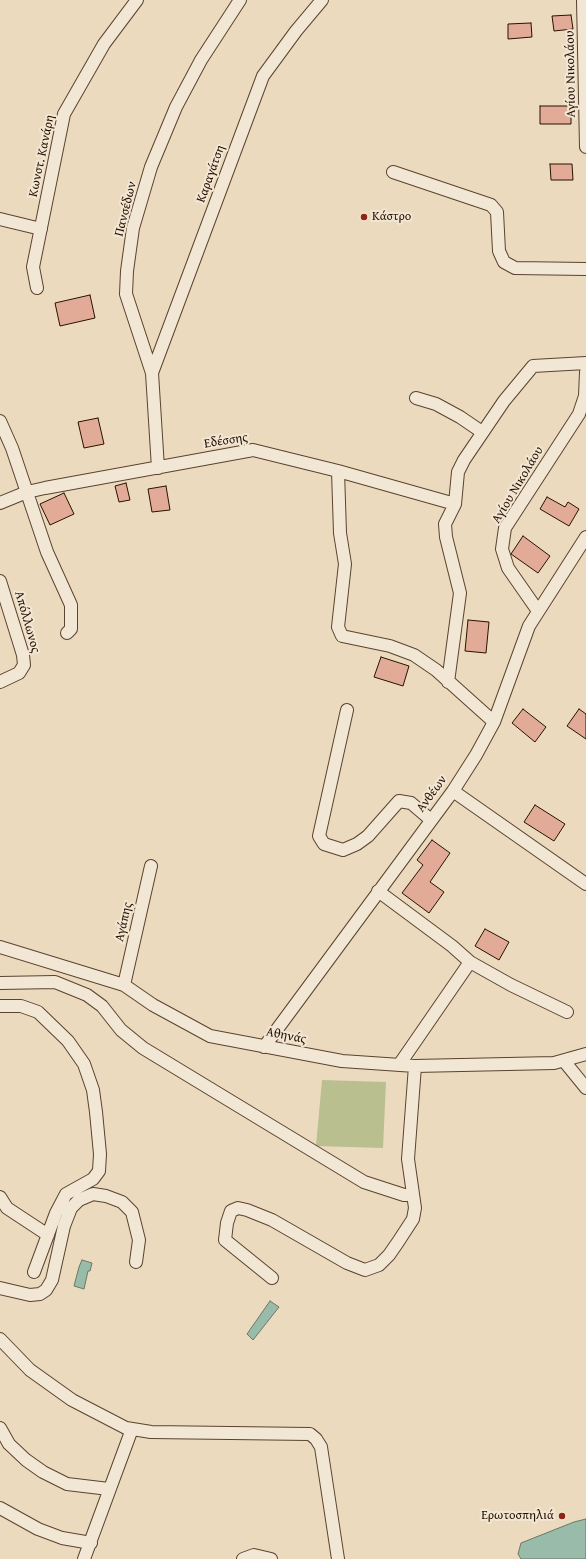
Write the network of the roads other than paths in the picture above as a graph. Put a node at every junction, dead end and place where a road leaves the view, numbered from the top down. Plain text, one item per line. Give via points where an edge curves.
1 (137, 0) edge
2 (240, 0) edge
3 (322, 0) edge
4 (583, 0) edge
5 (586, 104) edge
6 (586, 147) edge
7 (393, 172) dead end
8 (0, 220) edge
9 (41, 229) junction
10 (586, 269) edge
11 (37, 288) dead end
12 (586, 364) edge
13 (586, 372) edge
14 (152, 373) junction
15 (416, 398) dead end
16 (0, 421) edge
17 (482, 432) junction
18 (158, 468) junction
19 (338, 470) junction
20 (27, 492) junction
21 (0, 503) edge
22 (455, 504) junction
23 (586, 537) edge
24 (0, 581) edge
25 (538, 611) junction
26 (67, 633) dead end
27 (0, 682) edge
28 (448, 682) junction
29 (347, 710) dead end
30 (494, 722) junction
31 (453, 791) junction
32 (430, 820) junction
33 (151, 866) dead end
34 (586, 884) edge
35 (378, 891) junction
36 (0, 947) edge
37 (470, 962) junction
38 (0, 983) edge
39 (124, 985) junction
40 (0, 1006) edge
41 (567, 1012) dead end
42 (264, 1046) junction
43 (586, 1054) edge
44 (564, 1061) junction
45 (399, 1065) junction
46 (414, 1066) junction
47 (586, 1088) edge
48 (413, 1195) junction
49 (0, 1197) edge
50 (48, 1235) junction
51 (136, 1262) dead end
52 (34, 1272) dead end
53 (272, 1278) dead end
54 (0, 1288) edge
55 (0, 1339) edge
56 (0, 1428) edge
57 (132, 1429) junction
58 (109, 1489) junction
59 (0, 1508) edge
60 (91, 1543) junction
61 (84, 1559) edge
62 (243, 1559) edge
63 (270, 1559) edge
64 (338, 1559) edge

1 - 9 street, Κωνστ. Κανάρη via 104,44 64,114
2 - 14 street, Πανσέδων via 201,60 176,107 151,167 133,228 126,294
3 - 14 street, Καραγάτση via 263,76
4 - 5 street, Αγίου Νικολάου
5 - 6 street, Αγίου Νικολάου
7 - 10 street via 491,205 497,212 499,252 504,262 515,268
8 - 9 street
9 - 11 street, Κωνστ. Κανάρη via 33,267
12 - 17 street via 533,366
13 - 25 street, Αγίου Νικολάου via 585,396 578,414 505,528 502,549 508,568
14 - 18 street, Πανσέδων
15 - 17 street via 436,404
16 - 20 street
17 - 22 street via 458,472
18 - 19 street, Εδέσσης via 254,450
18 - 20 street, Εδέσσης
19 - 22 street, Εδέσσης
19 - 28 street via 340,533 345,564 338,627 342,636 390,646 414,655
20 - 21 street, Εδέσσης
20 - 26 street via 47,552 71,605 71,629
22 - 28 street via 445,524 460,593
23 - 25 street, Ανθέων
24 - 27 street, Απόλλωνος via 23,654 24,665 19,673
25 - 30 street, Ανθέων via 529,626
28 - 30 street
29 - 32 street via 319,836 324,844 343,850 357,844 376,828 399,801 411,803
30 - 31 street, Ανθέων
31 - 32 street, Ανθέων
31 - 34 street
32 - 35 street, Ανθέων
33 - 39 street, Αγάπης
35 - 37 street
35 - 42 street, Ανθέων
36 - 39 street, Αθηνάς
37 - 41 street
37 - 45 street
38 - 48 street via 55,982 87,994 102,1006 121,1030 143,1048 364,1182 404,1195
39 - 42 street, Αθηνάς via 153,1005 210,1036
40 - 50 street via 21,1006 38,1012 53,1024 68,1040 84,1064 93,1090 100,1154 99,1171 93,1179 66,1194
42 - 45 street, Αθηνάς via 342,1061
43 - 44 street, Αθηνάς
44 - 46 street, Αθηνάς
44 - 47 street
45 - 46 street, Αθηνάς
46 - 48 street via 408,1159
48 - 53 street via 413,1219 389,1255 379,1265 365,1270 347,1263 272,1220 238,1208 231,1211 225,1240
49 - 50 street via 7,1208
50 - 52 street
51 - 54 street via 139,1240 132,1212 122,1202 93,1194 79,1200 71,1208 64,1226 52,1280 46,1290 40,1294 30,1295
55 - 57 street via 30,1370 72,1400
56 - 58 street via 9,1444 43,1472 67,1484
57 - 58 street
57 - 64 street via 151,1432 310,1434 321,1447
58 - 60 street
59 - 60 street via 38,1529 62,1538
60 - 61 street
62 - 63 street via 254,1555

